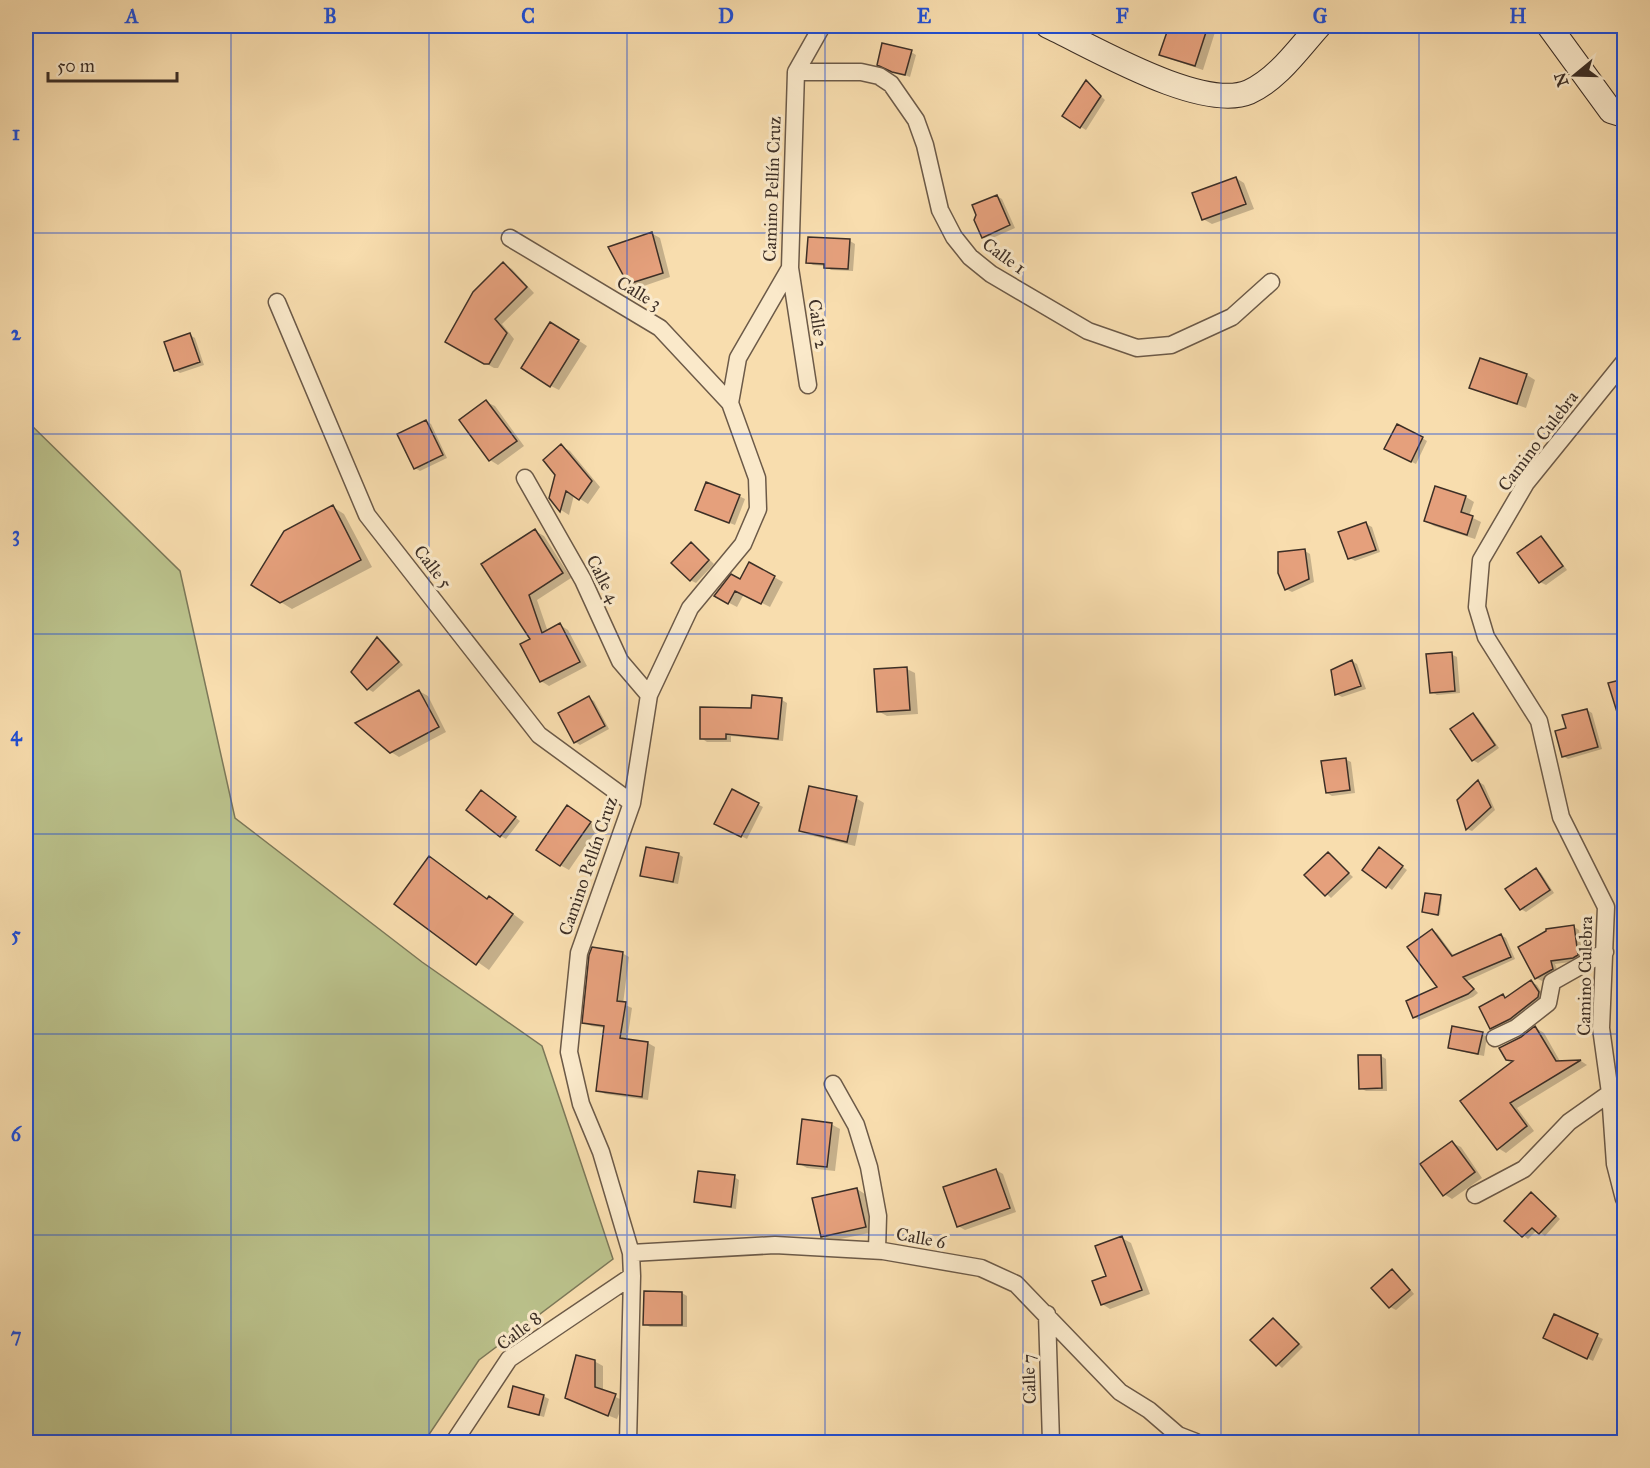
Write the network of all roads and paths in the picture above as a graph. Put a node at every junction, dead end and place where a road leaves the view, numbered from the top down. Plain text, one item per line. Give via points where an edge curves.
1 (822, 26) edge
2 (1048, 26) edge
3 (1319, 26) edge
4 (1549, 26) edge
5 (796, 72) junction
6 (1624, 115) edge
7 (510, 238) dead end
8 (790, 268) junction
9 (1272, 282) dead end
10 (277, 302) dead end
11 (1624, 362) edge
12 (808, 385) dead end
13 (730, 403) junction
14 (525, 478) dead end
15 (649, 695) junction
16 (632, 803) junction
17 (1605, 952) junction
18 (1495, 1038) dead end
19 (833, 1084) dead end
20 (1610, 1092) junction
21 (1475, 1195) dead end
22 (1624, 1198) edge
23 (877, 1250) junction
24 (631, 1254) junction
25 (632, 1276) junction
26 (1047, 1314) junction
27 (454, 1443) edge
28 (628, 1443) edge
29 (1051, 1443) edge
30 (1196, 1443) edge

1 - 5 street, Camino Pellín Cruz
2 - 3 street via 1174,86 1219,96 1249,92 1275,74
4 - 6 street via 1611,111
5 - 8 street, Camino Pellín Cruz
5 - 9 street, Calle 1 via 861,72 891,84 916,120 940,210 954,237 991,274 1088,331 1137,348 1171,345 1232,317
7 - 13 street, Calle 3 via 660,328
8 - 12 street, Calle 2
8 - 13 street, Camino Pellín Cruz via 738,358
10 - 16 street, Calle 5 via 367,515 539,735
11 - 17 street, Camino Culebra via 1526,483 1481,560 1477,607 1486,637 1539,721 1561,817 1606,907
13 - 15 street, Camino Pellín Cruz via 758,478 758,509 743,544 690,608
14 - 15 street, Calle 4 via 583,580 620,661
15 - 16 street, Camino Pellín Cruz
16 - 24 street, Camino Pellín Cruz via 579,953 570,1052 581,1104 601,1152
17 - 18 street via 1552,982 1548,1003 1516,1028
17 - 20 street, Camino Culebra via 1601,1028
19 - 23 street via 856,1125 869,1167 878,1216
20 - 21 street via 1569,1122 1524,1169
20 - 22 street, Camino Culebra via 1616,1164
23 - 24 street, Calle 6 via 775,1245
23 - 26 street, Calle 6 via 981,1268 1016,1284
24 - 25 street, Camino Pellín Cruz
25 - 27 street, Calle 8 via 508,1359
25 - 28 street, Camino Pellín Cruz
26 - 29 street, Calle 7
26 - 30 street, Calle 6 via 1120,1392

